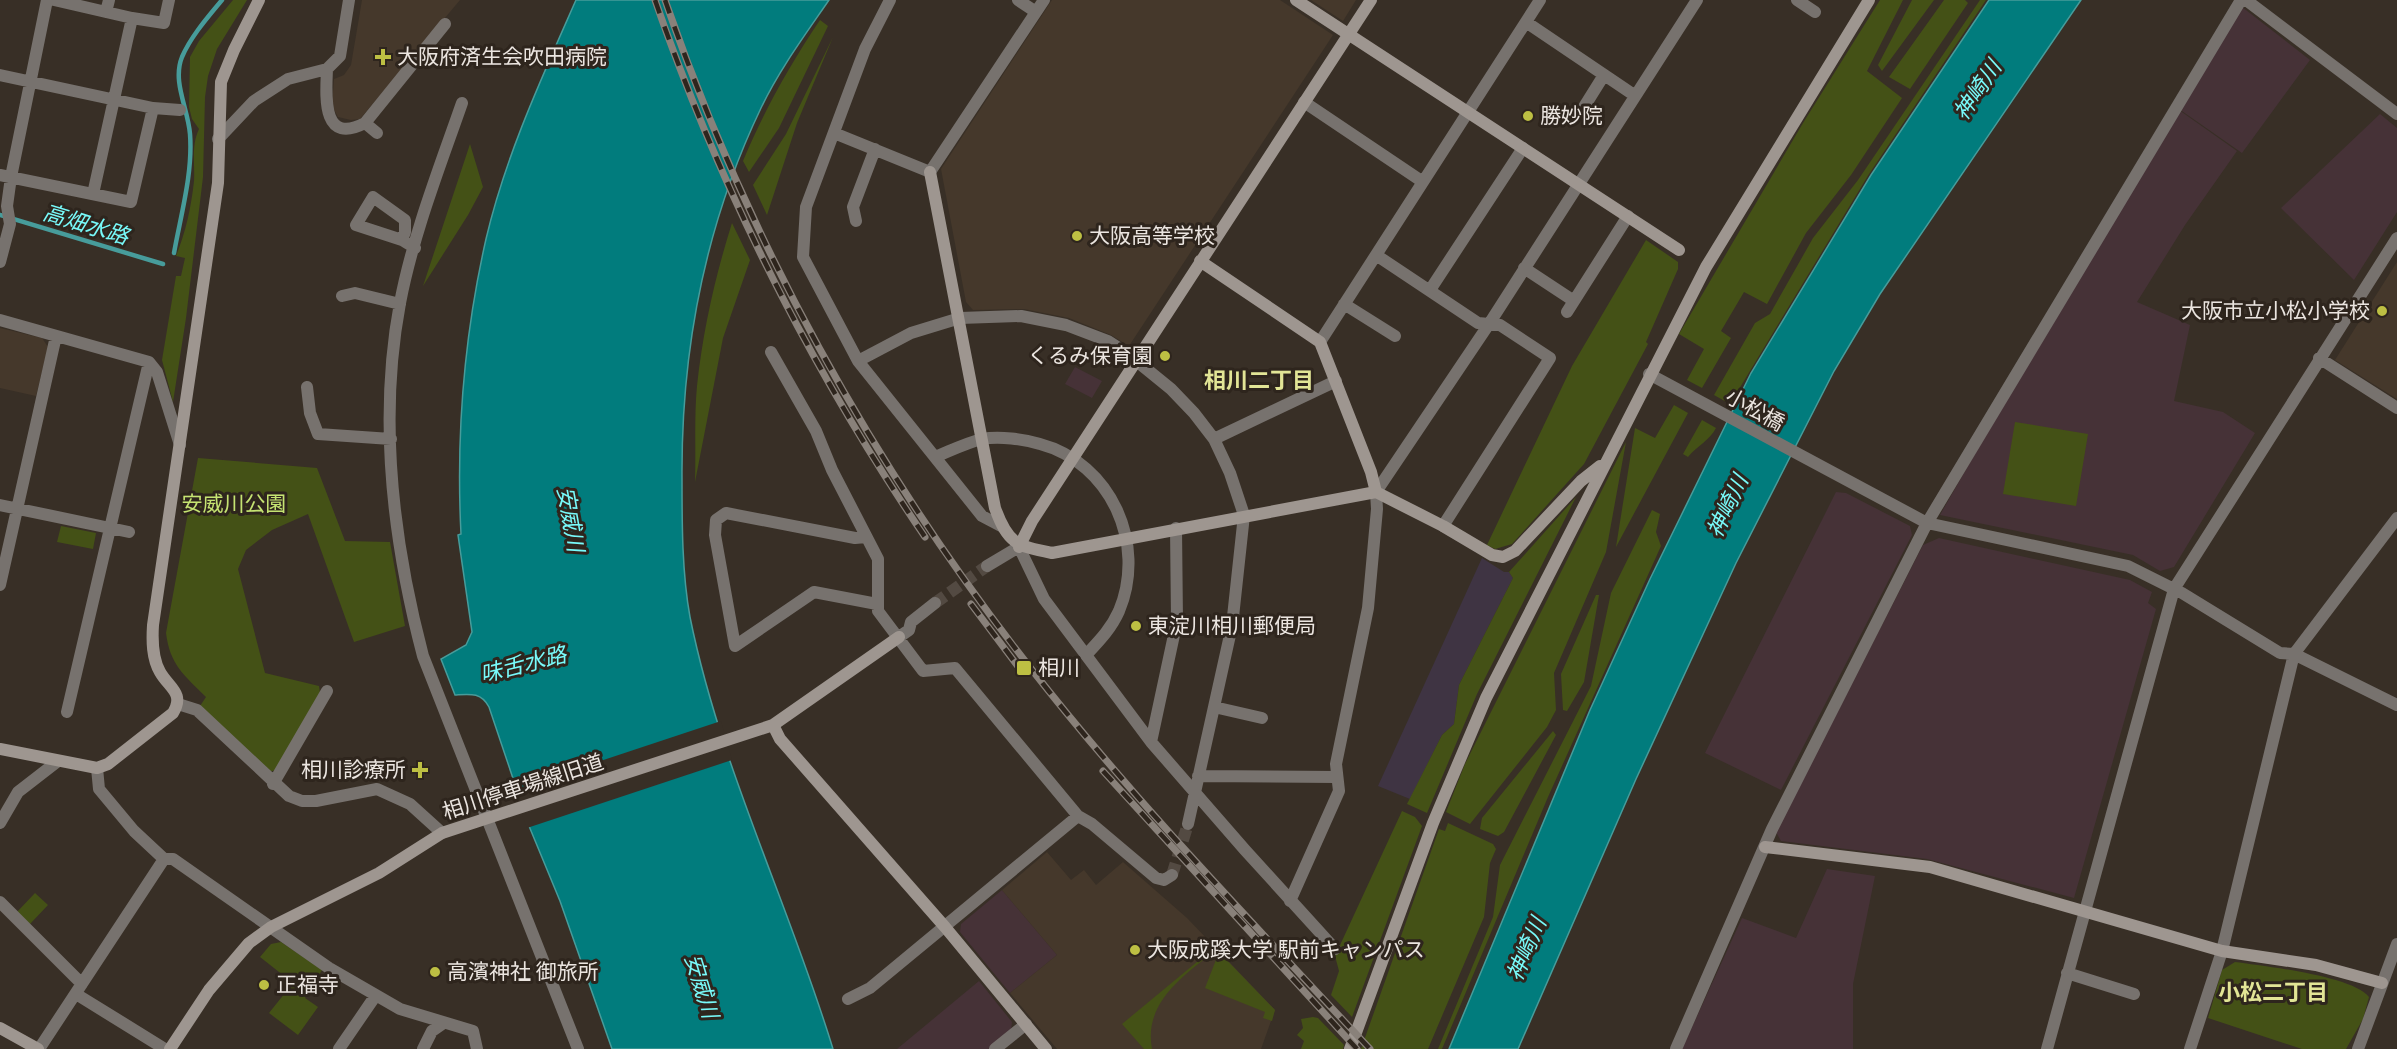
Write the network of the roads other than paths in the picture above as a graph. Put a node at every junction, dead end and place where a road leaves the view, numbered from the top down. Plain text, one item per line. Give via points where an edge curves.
1 (47, 0) edge
2 (54, 0) edge
3 (169, 0) edge
4 (259, 0) edge
5 (349, 0) edge
6 (890, 0) edge
7 (1018, 0) edge
8 (1044, 0) edge
9 (1296, 0) edge
10 (1371, 0) edge
11 (1540, 0) edge
12 (1697, 0) edge
13 (1797, 0) edge
14 (1869, 0) edge
15 (2241, 0) edge
16 (2246, 0) edge
17 (107, 6) edge
18 (1036, 12) junction
19 (1815, 12) dead end
20 (132, 18) junction
21 (1526, 22) junction
22 (445, 24) dead end
23 (1349, 34) junction
24 (327, 69) junction
25 (0, 75) edge
26 (1604, 75) junction
27 (29, 82) junction
28 (1634, 95) junction
29 (115, 100) junction
30 (1304, 102) junction
31 (462, 103) dead end
32 (1584, 107) dead end
33 (153, 108) junction
34 (180, 110) dead end
35 (1468, 111) junction
36 (2397, 114) edge
37 (365, 123) junction
38 (377, 133) dead end
39 (834, 133) junction
40 (218, 139) junction
41 (1523, 148) junction
42 (875, 149) junction
43 (930, 172) junction
44 (5, 176) edge
45 (1423, 182) junction
46 (1579, 183) junction
47 (93, 194) junction
48 (1628, 216) junction
49 (856, 221) dead end
50 (6, 227) edge
51 (2397, 238) edge
52 (402, 240) dead end
53 (415, 248) junction
54 (1678, 250) dead end
55 (1376, 255) junction
56 (1200, 261) junction
57 (0, 262) edge
58 (1524, 268) junction
59 (1430, 290) junction
60 (342, 296) dead end
61 (1574, 301) junction
62 (400, 304) junction
63 (1344, 304) junction
64 (1567, 312) dead end
65 (960, 318) junction
66 (0, 320) edge
67 (1489, 324) junction
68 (56, 336) junction
69 (1395, 336) dead end
70 (1320, 342) junction
71 (771, 352) dead end
72 (2319, 358) junction
73 (858, 361) junction
74 (1135, 361) junction
75 (149, 362) junction
76 (1649, 374) junction
77 (1336, 381) junction
78 (307, 387) dead end
79 (2397, 408) edge
80 (391, 439) junction
81 (982, 439) junction
82 (1214, 439) junction
83 (181, 447) junction
84 (935, 457) junction
85 (1073, 458) junction
86 (1604, 464) junction
87 (1376, 492) junction
88 (0, 505) edge
89 (17, 509) junction
90 (1244, 515) junction
91 (2397, 518) edge
92 (1927, 523) junction
93 (1002, 526) junction
94 (1443, 526) junction
95 (108, 528) junction
96 (1176, 528) junction
97 (129, 532) dead end
98 (866, 537) junction
99 (1127, 538) junction
100 (1019, 547) junction
101 (987, 566) tunnel mouth
102 (0, 585) edge
103 (2174, 589) junction
104 (935, 603) tunnel mouth
105 (876, 604) junction
106 (899, 638) junction
107 (2294, 654) junction
108 (1086, 655) junction
109 (327, 691) dead end
110 (178, 704) junction
111 (2397, 705) edge
112 (1214, 707) junction
113 (67, 712) dead end
114 (1262, 718) dead end
115 (773, 725) junction
116 (1151, 742) junction
117 (0, 749) edge
118 (58, 761) junction
119 (97, 768) junction
120 (1198, 776) junction
121 (1336, 777) junction
122 (273, 784) junction
123 (1196, 795) junction
124 (1078, 816) junction
125 (490, 818) junction
126 (0, 823) edge
127 (1188, 824) tunnel mouth
128 (442, 833) junction
129 (1765, 847) junction
130 (165, 859) junction
131 (1172, 875) dead end
132 (1290, 901) junction
133 (1, 906) edge
134 (2084, 910) junction
135 (271, 927) junction
136 (945, 927) junction
137 (2397, 944) edge
138 (1335, 949) dead end
139 (2222, 951) junction
140 (2067, 973) junction
141 (2383, 980) junction
142 (2397, 982) edge
143 (79, 989) junction
144 (2134, 994) dead end
145 (376, 995) junction
146 (848, 999) dead end
147 (442, 1024) junction
148 (1026, 1024) junction
149 (0, 1028) edge
150 (39, 1049) edge
151 (165, 1049) edge
152 (170, 1049) edge
153 (339, 1049) edge
154 (423, 1049) edge
155 (477, 1049) edge
156 (578, 1049) edge
157 (995, 1049) edge
158 (1046, 1049) edge
159 (1350, 1049) edge
160 (1677, 1049) edge
161 (2047, 1049) edge
162 (2190, 1049) edge
163 (2358, 1049) edge

1 - 27 street
2 - 17 street
3 - 20 street via 164,23
4 - 40 street via 221,82
5 - 24 street via 340,56
6 - 39 street via 865,49
7 - 18 street
8 - 18 street
9 - 23 street
10 - 23 street
11 - 21 street
12 - 28 street
13 - 19 street
14 - 76 street via 1706,267
15 - 92 street
16 - 36 street
17 - 20 street
18 - 43 street
20 - 29 street
21 - 26 street
21 - 35 street
22 - 37 street
23 - 30 street
23 - 35 street
24 - 37 street via 326,109 332,121 354,129
24 - 40 street via 288,79 254,101
25 - 27 street
26 - 28 street
26 - 32 street
27 - 29 street
27 - 44 street
28 - 46 street
29 - 33 street
29 - 47 street
30 - 45 street
30 - 56 street
31 - 53 street
33 - 34 street
33 - 47 street via 131,202
35 - 41 street
35 - 45 street
37 - 38 street
39 - 42 street
39 - 73 street via 806,207 803,257
40 - 83 street via 218,183
41 - 46 street
41 - 59 street
42 - 43 street
42 - 49 street via 853,207
43 - 65 street
44 - 47 street
44 - 50 street
45 - 55 street
46 - 48 street
46 - 58 street
48 - 54 street
48 - 61 street
50 - 57 street
51 - 72 street
52 - 53 street
53 - 62 street
55 - 59 street
55 - 63 street
56 - 70 street
56 - 74 street
58 - 61 street
58 - 67 street
59 - 67 street via 1478,323
60 - 62 street via 355,293
61 - 64 street
62 - 80 street via 390,402
63 - 69 street
63 - 70 street
65 - 73 street via 911,333
65 - 74 street via 1021,316 1066,325 1108,341
65 - 81 street
66 - 68 street
67 - 87 street
67 - 94 street via 1500,325 1550,358
68 - 75 street
68 - 89 street
70 - 77 street
71 - 98 street via 816,431
72 - 79 street
72 - 103 street
73 - 84 street
74 - 82 street via 1171,389
74 - 85 street
75 - 83 street via 158,372
75 - 95 street
76 - 86 street
76 - 92 street, 小松橋
77 - 82 street
77 - 87 street
78 - 80 street via 310,413 318,434
80 - 125 street via 396,531 423,656
81 - 84 street
81 - 85 street via 1029,441
81 - 93 street
82 - 90 street
83 - 110 street via 152,648 160,672 178,694
84 - 93 street via 982,516
85 - 99 street via 1094,474 1108,492
85 - 100 street
86 - 94 street via 1581,481 1508,556 1492,555
86 - 159 street via 1458,760
87 - 90 street
87 - 94 street
87 - 121 street via 1368,608
88 - 89 street
89 - 95 street
89 - 102 street
90 - 96 street
90 - 112 street via 1232,626
91 - 107 street
92 - 103 street, 小松橋 via 2128,566
92 - 129 street
93 - 100 street
95 - 97 street
95 - 113 street
96 - 99 street
96 - 116 street via 1177,621
98 - 105 street via 878,559
98 - 105 street via 726,513 716,520 715,535 735,646 814,592
99 - 100 street via 1052,553
99 - 108 street via 1126,590 1119,612
100 - 101 street
100 - 108 street via 1044,599
103 - 107 street, 小松橋 via 2280,653
103 - 134 street
104 - 106 street via 911,622 909,630
105 - 106 street
106 - 115 street, 相川停車場線旧道
106 - 124 street via 923,671 954,668
107 - 111 street, 小松橋
107 - 139 street
108 - 116 street
109 - 122 street
110 - 119 street via 173,713 108,764
110 - 122 street via 197,710
112 - 114 street
112 - 120 street
115 - 125 street, 相川停車場線旧道
115 - 136 street via 780,739
116 - 123 street
117 - 118 street
118 - 119 street
118 - 126 street via 18,792
119 - 130 street via 99,789 134,831
120 - 121 street
120 - 123 street
121 - 132 street via 1339,791
122 - 128 street via 302,801 377,789 410,804
123 - 127 street
123 - 132 street
124 - 131 street via 1156,878 1164,880
124 - 136 street
125 - 128 street, 相川停車場線旧道
125 - 156 street
128 - 135 street, 相川停車場線旧道 via 379,873
129 - 134 street via 1930,867
129 - 160 street
130 - 135 street via 173,859
130 - 143 street
132 - 138 street
133 - 143 street
134 - 139 street
134 - 140 street
135 - 145 street
135 - 152 street, 相川停車場線旧道 via 249,943 209,990
136 - 146 street via 870,988
136 - 148 street
137 - 141 street
139 - 141 street
139 - 162 street
140 - 144 street
140 - 161 street
141 - 142 street
141 - 163 street
143 - 150 street
143 - 151 street
145 - 147 street via 400,1009
145 - 153 street
147 - 154 street via 432,1031
147 - 155 street via 473,1031
148 - 157 street
148 - 158 street
149 - 150 street

